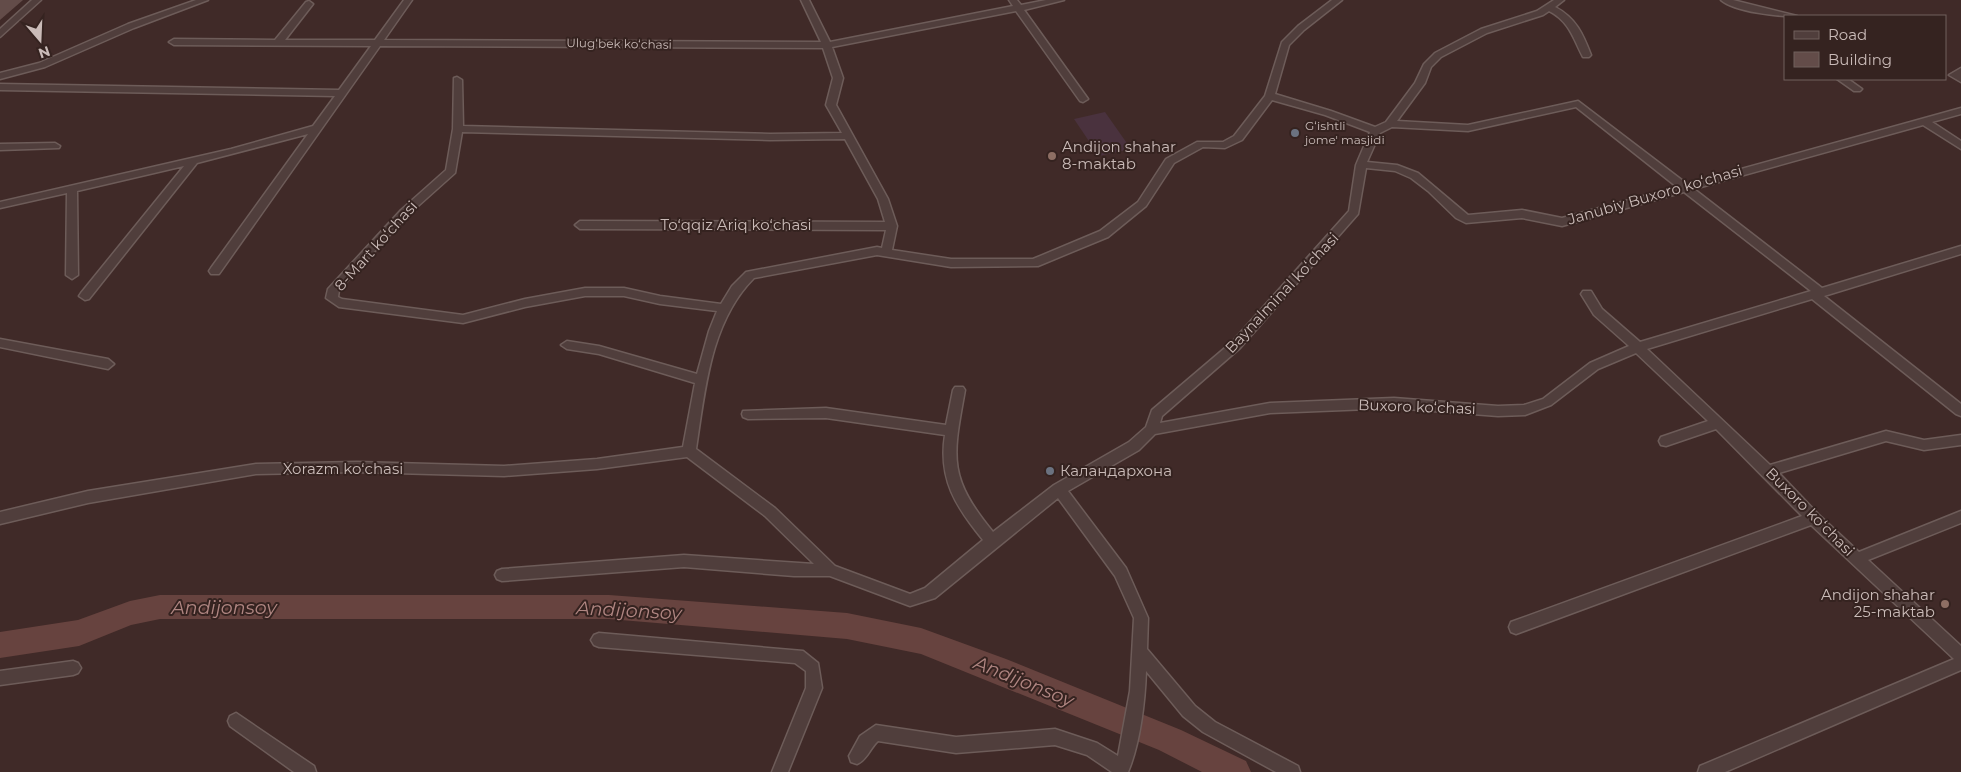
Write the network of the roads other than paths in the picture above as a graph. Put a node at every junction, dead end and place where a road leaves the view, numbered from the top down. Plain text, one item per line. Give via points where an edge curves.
1 (38, 0) edge
2 (204, 0) edge
3 (408, 0) edge
4 (805, 0) edge
5 (1060, 0) edge
6 (1338, 0) edge
7 (1560, 0) edge
8 (1725, 0) edge
9 (309, 4) dead end
10 (1015, 4) edge
11 (1549, 7) junction
12 (1788, 15) edge
13 (0, 34) edge
14 (279, 41) junction
15 (379, 41) junction
16 (174, 42) dead end
17 (827, 45) junction
18 (1586, 54) dead end
19 (1961, 71) edge
20 (0, 76) edge
21 (1961, 78) edge
22 (457, 80) dead end
23 (1844, 80) edge
24 (0, 87) edge
25 (1857, 89) dead end
26 (341, 93) junction
27 (1270, 96) junction
28 (1083, 99) dead end
29 (1961, 111) edge
30 (1924, 121) junction
31 (841, 123) junction
32 (1390, 124) junction
33 (317, 128) junction
34 (458, 129) junction
35 (1376, 131) junction
36 (815, 136) junction
37 (849, 136) junction
38 (55, 146) dead end
39 (1961, 146) edge
40 (0, 147) edge
41 (193, 162) junction
42 (1361, 165) junction
43 (1684, 187) junction
44 (72, 190) junction
45 (0, 205) edge
46 (580, 225) dead end
47 (892, 226) junction
48 (1961, 250) edge
49 (886, 254) junction
50 (215, 271) dead end
51 (72, 274) dead end
52 (1587, 294) dead end
53 (1818, 294) junction
54 (85, 296) dead end
55 (723, 308) junction
56 (0, 342) edge
57 (567, 345) dead end
58 (1638, 347) junction
59 (108, 364) dead end
60 (701, 380) junction
61 (959, 390) dead end
62 (1961, 411) edge
63 (748, 414) dead end
64 (1718, 422) junction
65 (1151, 430) junction
66 (953, 431) junction
67 (1961, 440) edge
68 (1666, 441) dead end
69 (689, 451) junction
70 (1768, 471) junction
71 (1059, 489) junction
72 (1961, 517) edge
73 (0, 518) edge
74 (1813, 518) junction
75 (992, 540) junction
76 (1856, 559) junction
77 (830, 570) junction
78 (502, 575) dead end
79 (1516, 627) dead end
80 (599, 640) dead end
81 (1141, 653) junction
82 (1961, 656) edge
83 (1961, 663) edge
84 (73, 668) dead end
85 (0, 678) edge
86 (236, 721) dead end
87 (857, 756) dead end
88 (1123, 765) edge
89 (308, 772) edge
90 (780, 772) edge
91 (1292, 772) edge
92 (1706, 772) edge

1 - 13 street
2 - 20 street via 113,33 42,65
3 - 15 street
4 - 17 street
5 - 10 street, Ulugʻbek koʻchasi
6 - 27 street via 1285,44
7 - 11 street
8 - 12 street
9 - 14 street
10 - 17 street, Ulugʻbek koʻchasi
10 - 28 street
11 - 18 street via 1577,28
11 - 32 street via 1484,31 1438,54
14 - 15 street, Ulugʻbek koʻchasi
14 - 16 street, Ulugʻbek koʻchasi
15 - 17 street, Ulugʻbek koʻchasi
15 - 26 street
17 - 31 street via 838,78 831,104
19 - 21 street via 1954,75
22 - 34 street, 8-Mart koʻchasi
23 - 25 street
24 - 26 street
26 - 33 street
27 - 35 street
27 - 49 street via 1238,138 1225,145 1201,144 1170,161 1142,204 1104,234 1034,263 951,263
29 - 30 street, Janubiy Buxoro koʻchasi
30 - 39 street
30 - 43 street, Janubiy Buxoro koʻchasi
31 - 36 street
31 - 37 street
32 - 35 street
32 - 43 street via 1468,128 1578,104
33 - 41 street
33 - 50 street
34 - 36 street
34 - 55 street, 8-Mart koʻchasi via 451,171 392,224 334,289 332,298 338,303 463,319 585,292 624,292
35 - 42 street, Baynalminal koʻchasi
36 - 37 street
37 - 47 street via 883,199
38 - 40 street
41 - 44 street
41 - 54 street
42 - 43 street, Janubiy Buxoro koʻchasi via 1390,165 1406,170 1425,182 1466,219 1522,214 1562,222
42 - 65 street, Baynalminal koʻchasi via 1354,212 1236,346 1157,413
43 - 53 street
44 - 45 street
44 - 51 street
46 - 47 street, Toʻqqiz Ariq koʻchasi
47 - 49 street
48 - 53 street, Buxoro koʻchasi
49 - 55 street via 877,251 759,272 741,282
52 - 58 street via 1598,312
53 - 58 street, Buxoro koʻchasi
53 - 62 street
55 - 60 street
56 - 59 street
57 - 60 street via 599,350
58 - 64 street, Buxoro koʻchasi
58 - 65 street, Buxoro koʻchasi via 1594,366 1547,402 1525,410 1394,403 1270,408
60 - 69 street
61 - 66 street
63 - 66 street via 826,413
64 - 68 street
64 - 70 street, Buxoro koʻchasi
65 - 71 street, Baynalminal koʻchasi via 1134,446
66 - 75 street via 950,467 957,493
67 - 70 street via 1924,445 1886,436
69 - 73 street, Xorazm koʻchasi via 597,464 504,471 357,467 256,469 88,497
69 - 77 street via 770,512
70 - 74 street, Buxoro koʻchasi
71 - 75 street, Baynalminal koʻchasi
71 - 81 street via 1121,572 1141,618
72 - 76 street
74 - 76 street, Buxoro koʻchasi
74 - 79 street
75 - 77 street, Baynalminal koʻchasi via 930,593 910,600
76 - 82 street, Buxoro koʻchasi
77 - 78 street via 684,561
80 - 90 street via 798,656 813,668 814,688
81 - 88 street via 1138,692
81 - 91 street via 1189,711 1209,726
83 - 92 street
84 - 85 street
86 - 89 street
87 - 88 street via 866,741 876,733 956,745 1055,737 1091,748

